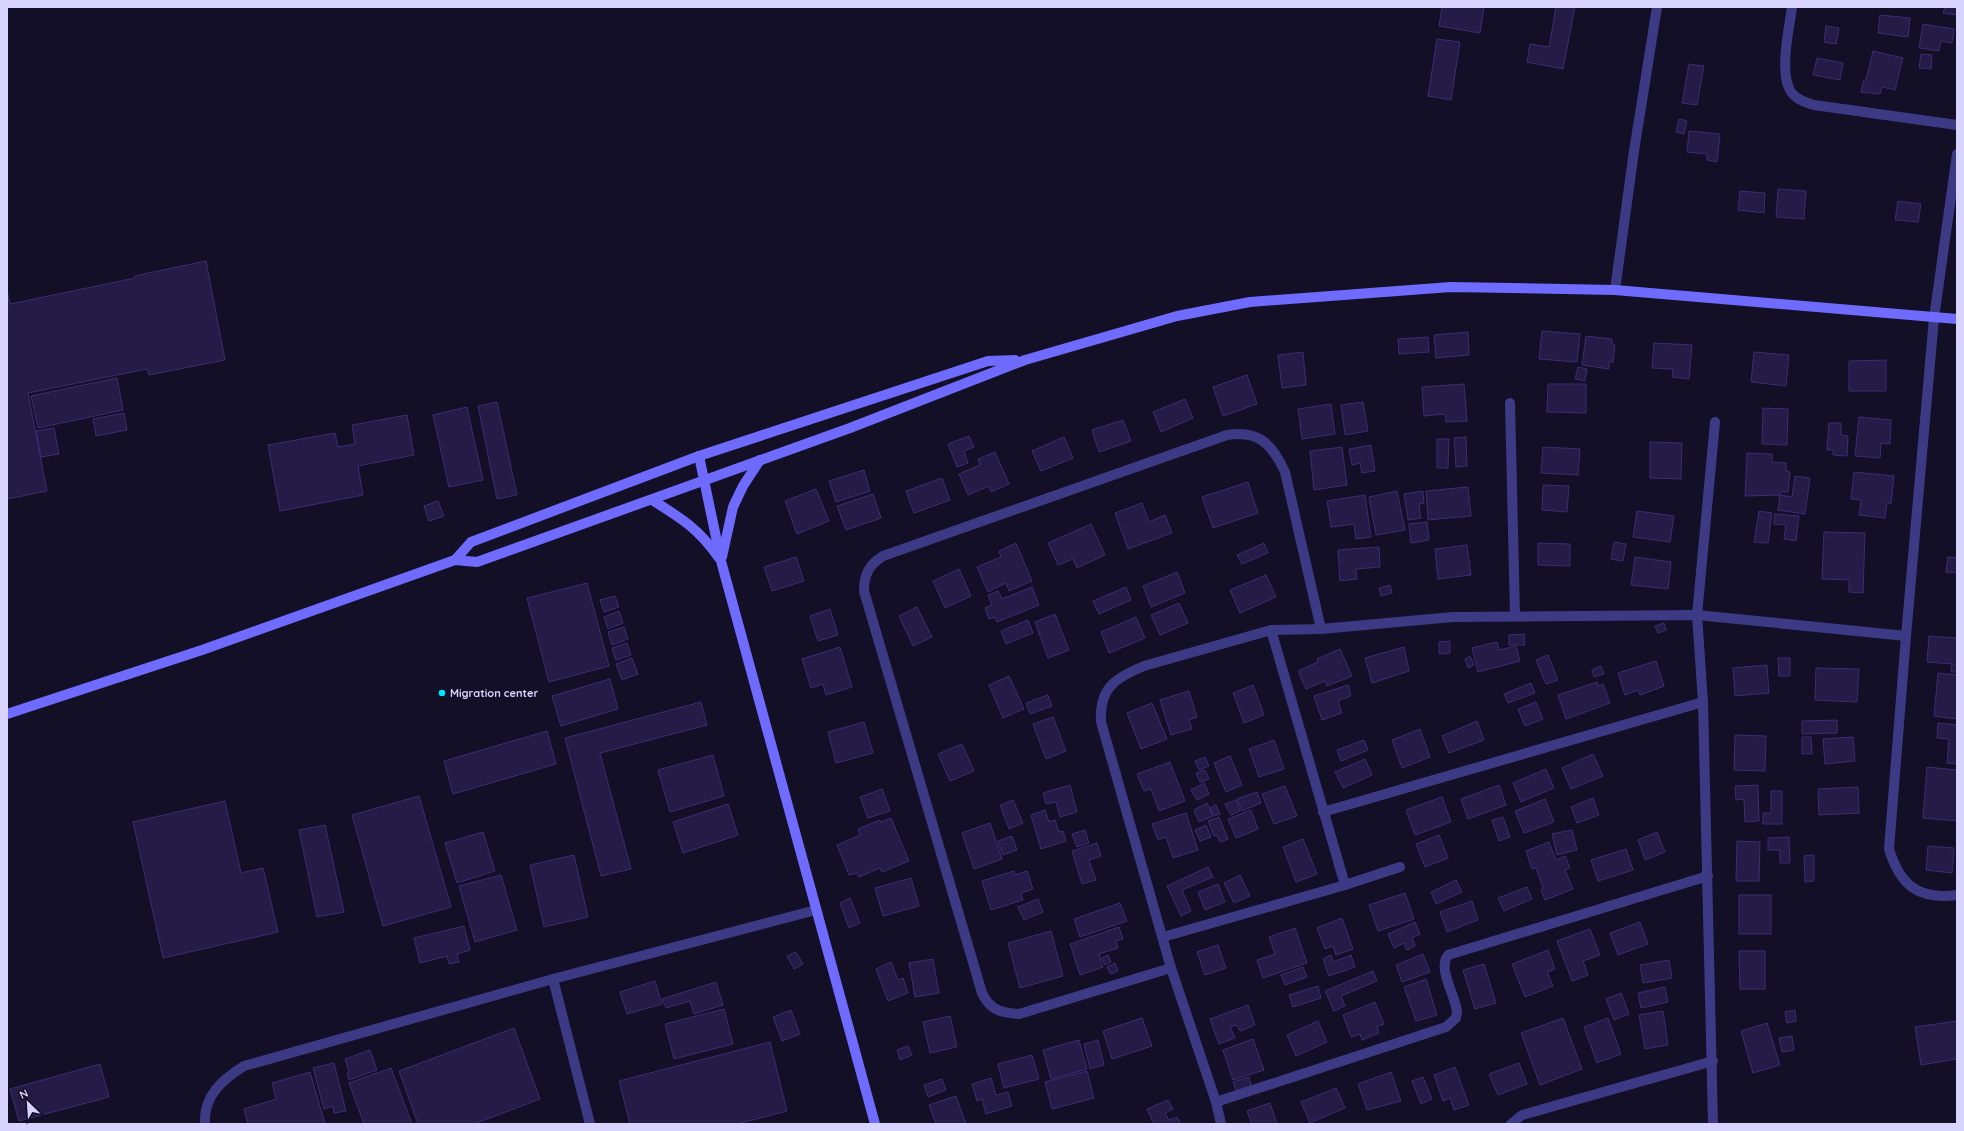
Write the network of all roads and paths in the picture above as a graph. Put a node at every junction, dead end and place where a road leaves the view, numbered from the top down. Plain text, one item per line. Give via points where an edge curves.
1 (1657, 7) edge
2 (1792, 7) edge
3 (1957, 125) edge
4 (1957, 154) edge
5 (1615, 290) junction
6 (1934, 318) junction
7 (1957, 319) edge
8 (1025, 360) junction
9 (1510, 403) dead end
10 (1715, 422) dead end
11 (699, 456) junction
12 (760, 460) junction
13 (704, 481) junction
14 (652, 500) junction
15 (455, 560) junction
16 (721, 561) junction
17 (1697, 615) junction
18 (1515, 616) junction
19 (1271, 630) junction
20 (1321, 630) junction
21 (1906, 636) junction
22 (1703, 702) junction
23 (7, 714) edge
24 (1323, 812) junction
25 (1400, 867) dead end
26 (1708, 876) junction
27 (1345, 885) junction
28 (1957, 895) edge
29 (816, 910) junction
30 (1163, 937) junction
31 (1171, 968) junction
32 (552, 979) junction
33 (1713, 1061) junction
34 (1216, 1102) junction
35 (204, 1124) edge
36 (590, 1124) edge
37 (875, 1124) edge
38 (1221, 1124) edge
39 (1511, 1124) edge
40 (1713, 1124) edge

1 - 5 street
2 - 3 street via 1785,72 1789,89 1798,99 1814,106
4 - 6 street
5 - 6 street
5 - 8 street via 1452,287 1250,302 1177,316
6 - 7 street
6 - 21 street
8 - 11 street via 988,361
8 - 12 street
9 - 18 street
10 - 17 street
11 - 13 street
11 - 15 street via 471,542
12 - 13 street
12 - 16 street via 733,507
13 - 14 street
13 - 16 street
14 - 15 street via 477,562
14 - 16 street via 693,526
15 - 23 street via 202,650
16 - 29 street
17 - 18 street
17 - 21 street
17 - 22 street
18 - 20 street via 1454,617
19 - 20 street
19 - 24 street
19 - 30 street via 1144,666 1125,674 1104,693 1100,708 1101,722
20 - 31 street via 1285,472 1278,456 1266,442 1252,435 1239,433 1227,435 883,556 868,568 864,591 982,993 987,1002 995,1010 1006,1014 1019,1014
21 - 28 street via 1889,849 1895,868 1908,884 1934,896
22 - 24 street
22 - 26 street
24 - 27 street
25 - 27 street
26 - 33 street
26 - 34 street via 1448,955 1444,959 1444,968 1458,1012 1456,1018 1446,1027
27 - 30 street
29 - 32 street
29 - 37 street
30 - 31 street
31 - 34 street
32 - 35 street via 244,1066 225,1078 211,1095
32 - 36 street
33 - 39 street via 1522,1115
33 - 40 street
34 - 38 street

